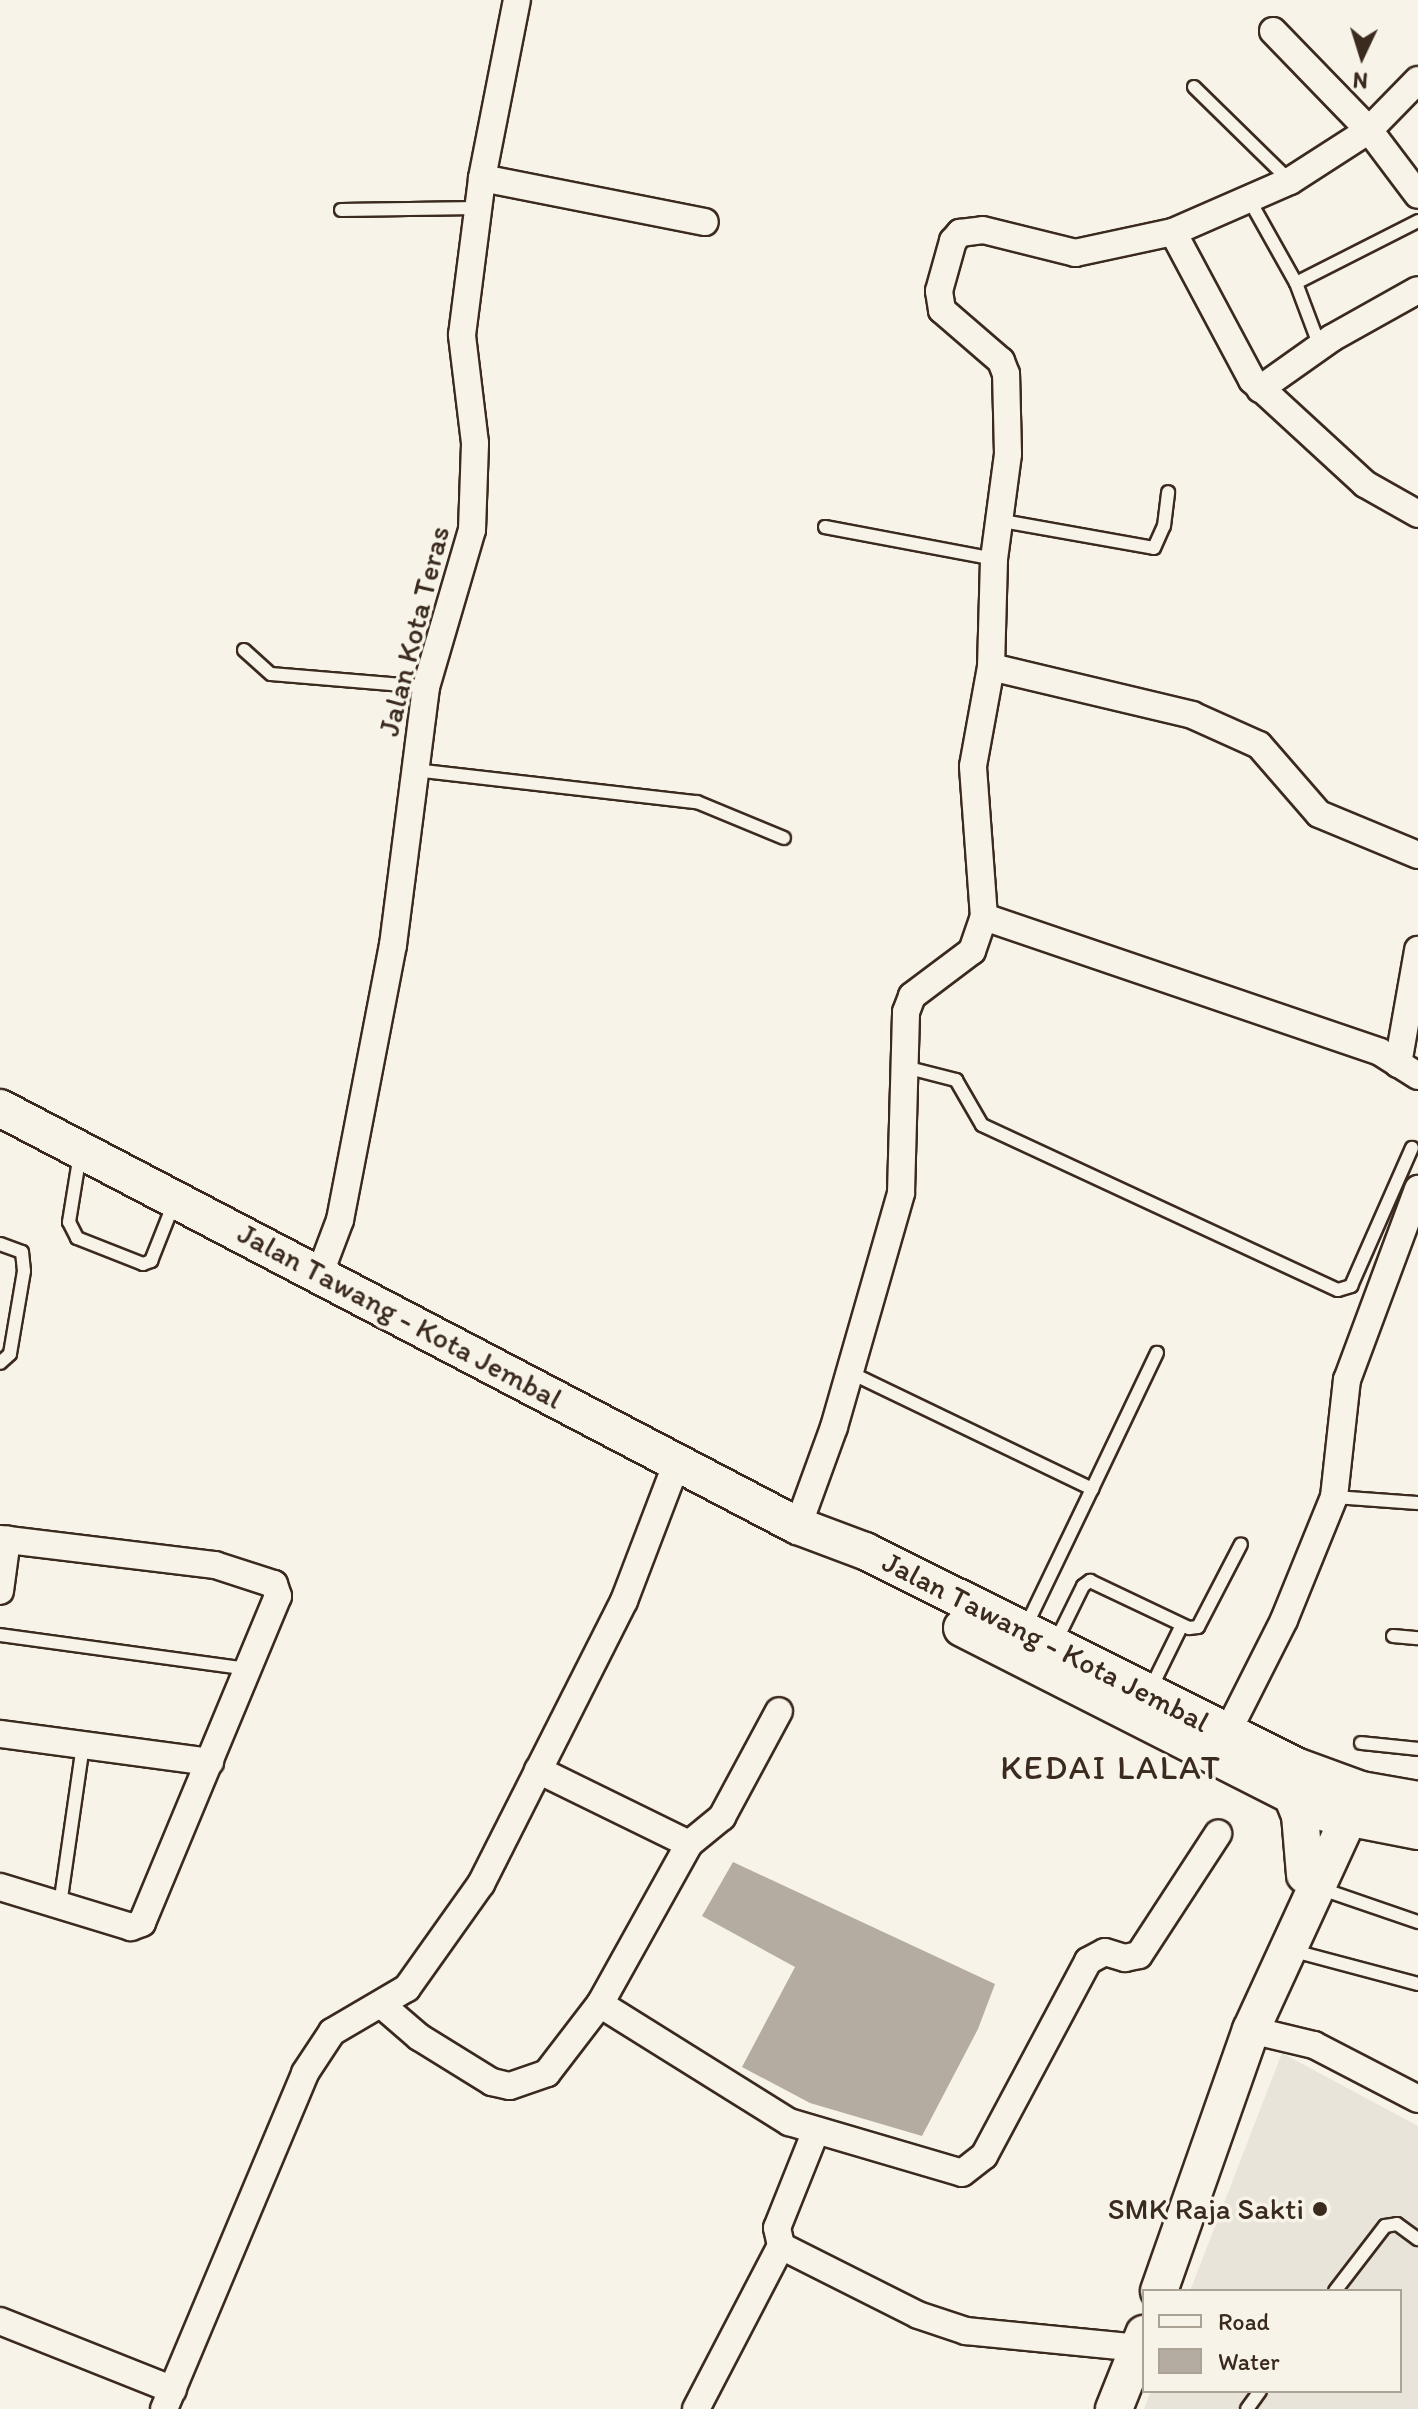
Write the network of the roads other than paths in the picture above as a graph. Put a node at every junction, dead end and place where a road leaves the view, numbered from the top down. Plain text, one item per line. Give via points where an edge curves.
1 (517, 0) edge
2 (1273, 31) dead end
3 (1418, 80) edge
4 (1194, 87) dead end
5 (1369, 130) junction
6 (482, 178) junction
7 (1290, 181) junction
8 (1418, 195) edge
9 (1250, 201) junction
10 (477, 208) junction
11 (341, 210) dead end
12 (1418, 221) edge
13 (705, 222) dead end
14 (1173, 232) junction
15 (1296, 283) junction
16 (1418, 290) edge
17 (1320, 347) junction
18 (1260, 389) junction
19 (1168, 492) dead end
20 (1418, 514) edge
21 (997, 520) junction
22 (825, 527) dead end
23 (994, 559) junction
24 (244, 650) dead end
25 (991, 667) junction
26 (426, 687) junction
27 (414, 770) junction
28 (784, 838) dead end
29 (1418, 855) edge
30 (984, 917) junction
31 (1418, 950) edge
32 (902, 1066) junction
33 (1408, 1070) edge
34 (0, 1108) edge
35 (1412, 1148) dead end
36 (80, 1150) junction
37 (1418, 1189) edge
38 (176, 1200) junction
39 (1410, 1228) edge
40 (0, 1244) edge
41 (1382, 1246) junction
42 (320, 1273) junction
43 (1157, 1353) dead end
44 (0, 1363) edge
45 (849, 1372) junction
46 (677, 1462) junction
47 (1092, 1489) junction
48 (1334, 1497) junction
49 (1418, 1503) edge
50 (798, 1526) junction
51 (4, 1539) edge
52 (1241, 1544) dead end
53 (0, 1591) edge
54 (1182, 1625) junction
55 (0, 1635) edge
56 (1393, 1636) dead end
57 (1038, 1638) junction
58 (1418, 1638) edge
59 (249, 1669) junction
60 (1149, 1694) junction
61 (779, 1711) dead end
62 (1227, 1733) junction
63 (0, 1734) edge
64 (1361, 1743) dead end
65 (83, 1745) junction
66 (1418, 1749) edge
67 (210, 1762) junction
68 (538, 1770) junction
69 (1293, 1798) junction
70 (1418, 1800) edge
71 (1343, 1801) junction
72 (1406, 1830) edge
73 (1218, 1834) dead end
74 (689, 1844) junction
75 (1315, 1880) junction
76 (0, 1887) edge
77 (60, 1905) junction
78 (1418, 1922) edge
79 (1285, 1948) junction
80 (1418, 1984) edge
81 (600, 2004) junction
82 (383, 2006) junction
83 (1251, 2030) junction
84 (1418, 2099) edge
85 (815, 2133) junction
86 (1418, 2239) edge
87 (781, 2246) junction
88 (1160, 2289) edge
89 (1337, 2289) edge
90 (0, 2321) edge
91 (1141, 2341) edge
92 (169, 2400) edge
93 (696, 2409) edge
94 (1114, 2409) edge

1 - 6 street, Jalan Kota Teras
2 - 5 street
3 - 5 street
4 - 7 lane
5 - 7 street
5 - 8 street
6 - 10 street, Jalan Kota Teras
6 - 13 street
7 - 9 street
9 - 14 street
9 - 15 lane
10 - 11 lane
10 - 26 street, Jalan Kota Teras via 462,335 475,443 472,530
12 - 15 lane
14 - 18 street
14 - 21 street via 1075,253 983,230 960,233 953,241 939,291 942,310 1001,361 1006,374 1008,454
15 - 17 lane
16 - 17 street
17 - 18 street
18 - 20 street via 1365,484
19 - 21 lane via 1164,526 1154,548
21 - 23 street
22 - 23 lane
23 - 25 street
24 - 26 lane via 271,674
25 - 29 street via 1192,715 1259,745 1319,814
25 - 30 street via 973,766
26 - 27 street, Jalan Kota Teras
27 - 28 lane via 697,802
27 - 42 street, Jalan Kota Teras via 393,945 340,1220
30 - 32 street via 972,951 912,996
30 - 33 street via 1380,1052
31 - 33 street
32 - 41 lane via 956,1080 982,1125 1338,1290 1351,1286
32 - 45 street via 901,1193
34 - 36 main road, Jalan Tawang - Kota Jembal
35 - 41 lane
36 - 38 main road, Jalan Tawang - Kota Jembal
36 - 38 lane via 69,1222 77,1238 143,1264 151,1261
37 - 39 street
38 - 42 main road, Jalan Tawang - Kota Jembal
39 - 41 street
40 - 44 lane via 22,1252 24,1271 10,1354
41 - 48 street via 1347,1380
42 - 46 main road, Jalan Tawang - Kota Jembal
43 - 47 lane
45 - 47 lane
45 - 50 street
46 - 50 main road, Jalan Tawang - Kota Jembal
46 - 68 street via 624,1601
47 - 57 lane
48 - 49 lane
48 - 62 street via 1284,1620
50 - 57 main road, Jalan Tawang - Kota Jembal via 865,1551
50 - 69 main road, Jalan Tawang - Kota Jembal via 855,1572
51 - 53 street
51 - 59 street via 215,1565 274,1584 274,1609
52 - 54 lane via 1202,1624 1193,1629
54 - 57 lane via 1090,1581
54 - 60 lane
55 - 59 lane
56 - 58 lane
57 - 60 main road, Jalan Tawang - Kota Jembal
59 - 67 street
60 - 62 main road, Jalan Tawang - Kota Jembal
61 - 74 street via 722,1817
62 - 71 main road, Jalan Tawang - Kota Jembal
63 - 65 street
64 - 66 lane
65 - 67 street
65 - 77 lane
67 - 77 street via 142,1923 131,1927
68 - 74 street
68 - 82 street via 481,1884 430,1962
69 - 71 main road, Jalan Tawang - Kota Jembal
69 - 75 main road
70 - 71 main road
71 - 72 main road
71 - 75 main road
72 - 75 main road via 1339,1858
73 - 85 street via 1139,1955 1125,1958 1105,1952 1088,1961 974,2168 949,2172
74 - 81 street
75 - 78 lane
75 - 79 main road
76 - 77 street
79 - 80 lane
79 - 83 main road
81 - 82 street via 547,2073 510,2086 465,2069
81 - 85 street via 705,2074
82 - 92 street via 332,2032 305,2073 264,2161
83 - 84 street via 1314,2045
83 - 88 main road
85 - 87 street via 777,2228
86 - 89 lane via 1397,2224 1385,2226
87 - 91 street via 918,2315 966,2331
87 - 93 street
90 - 92 street
91 - 94 main road

